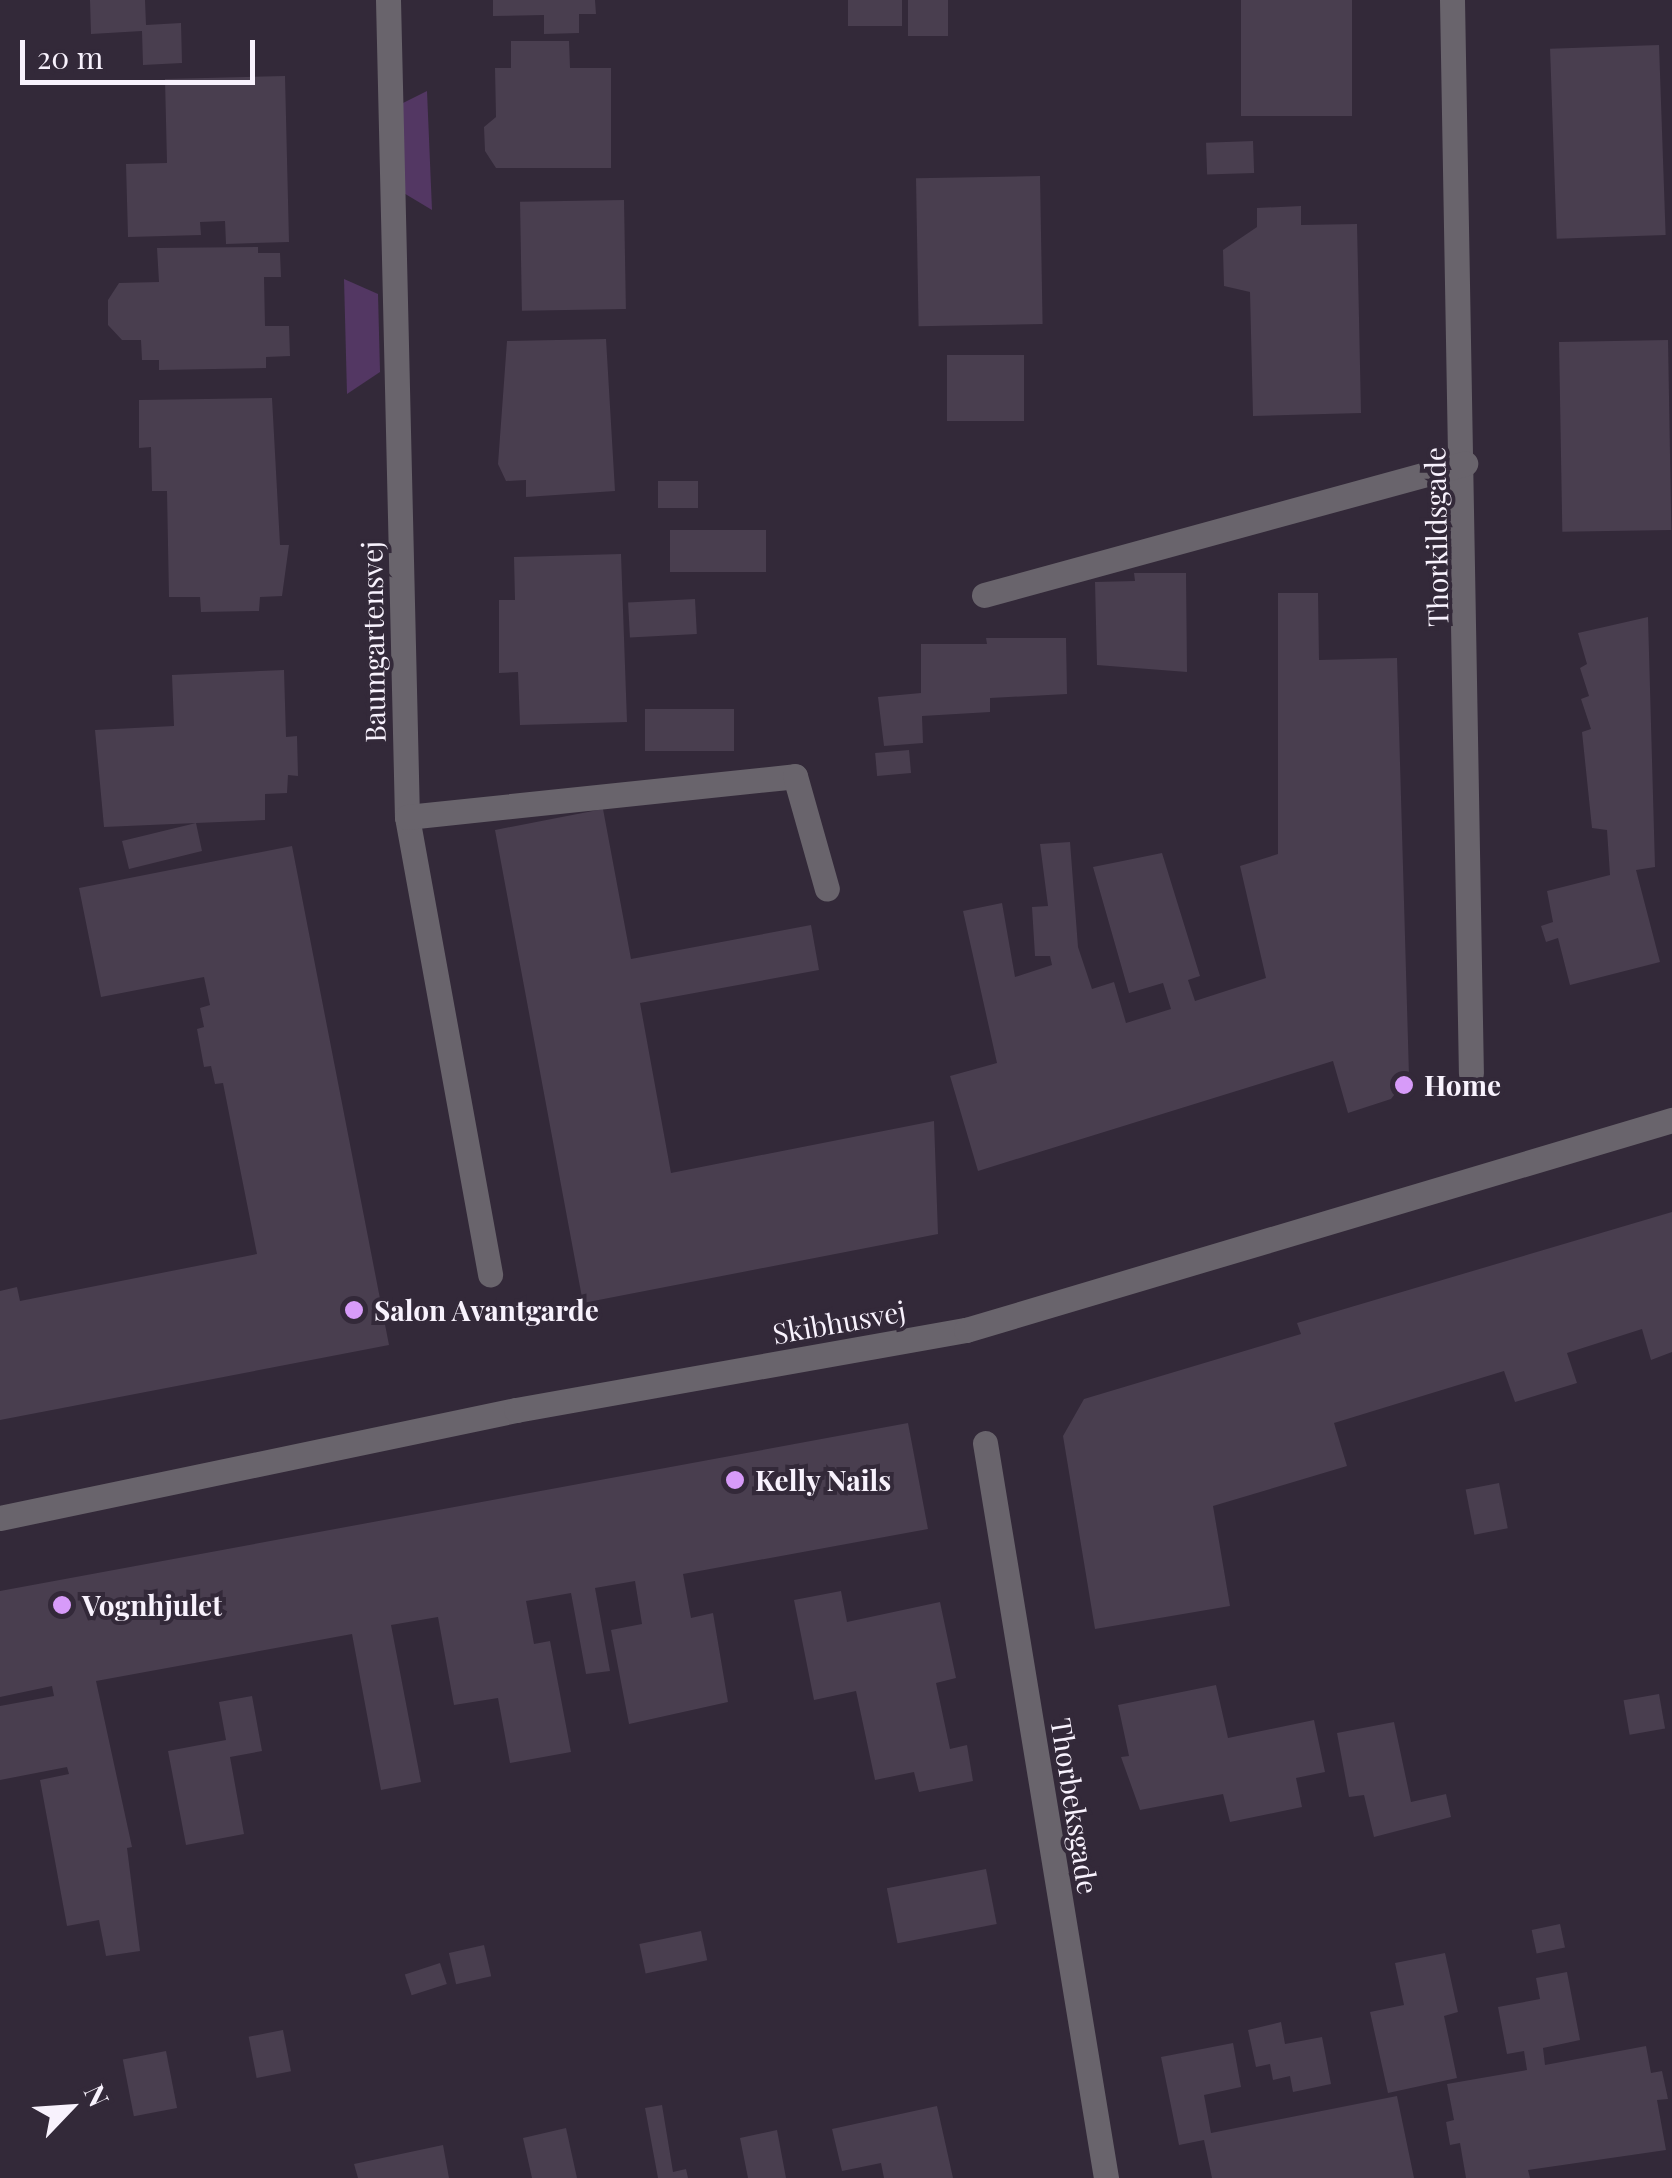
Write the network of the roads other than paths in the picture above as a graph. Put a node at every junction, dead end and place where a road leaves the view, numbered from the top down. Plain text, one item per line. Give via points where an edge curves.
1 (388, 0) edge
2 (1452, 0) edge
3 (1465, 463) junction
4 (984, 596) dead end
5 (407, 817) junction
6 (828, 888) dead end
7 (1471, 1073) dead end
8 (1672, 1120) edge
9 (490, 1275) dead end
10 (985, 1443) dead end
11 (0, 1518) edge
12 (1106, 2178) edge

1 - 5 street, Baumgartensvej
2 - 3 street, Thorkildsgade
3 - 4 street
3 - 7 street, Thorkildsgade
5 - 6 street via 795,776
5 - 9 street, Baumgartensvej
8 - 11 street, Skibhusvej via 966,1330 516,1410
10 - 12 street, Thorbeksgade

